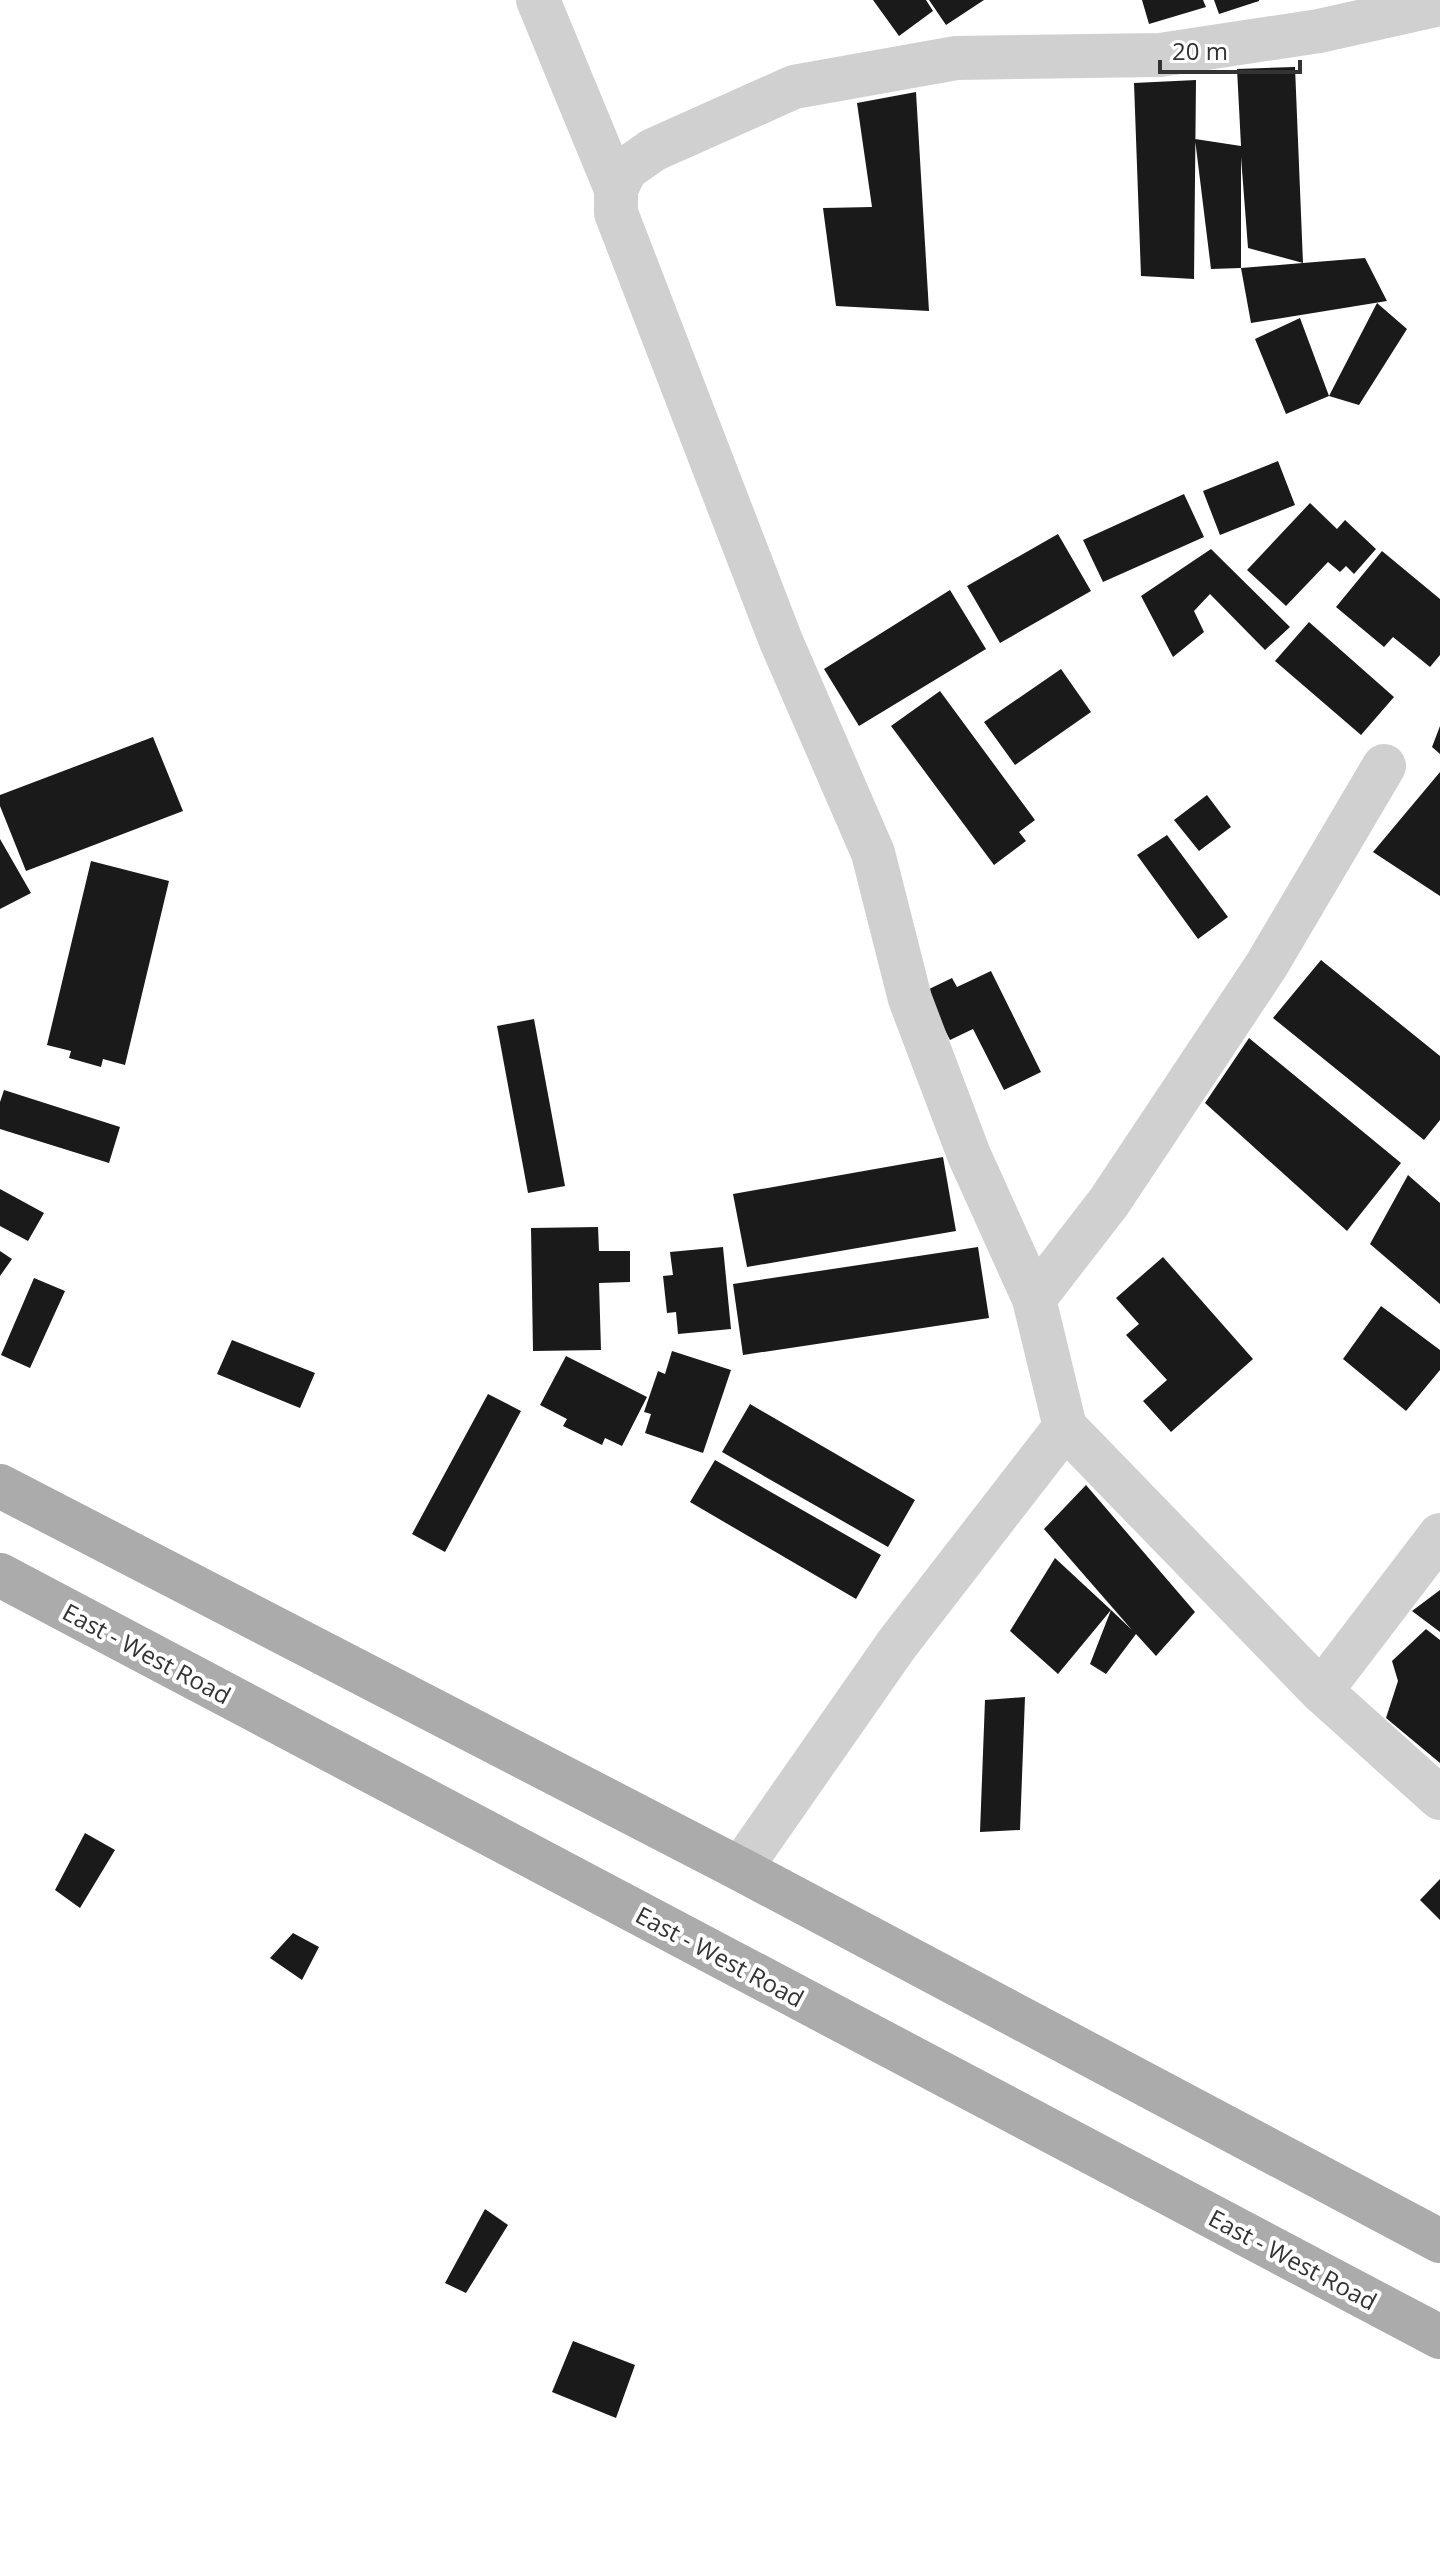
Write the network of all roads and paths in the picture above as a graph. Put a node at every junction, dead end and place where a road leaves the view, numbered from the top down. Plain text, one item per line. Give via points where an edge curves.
1 (538, 0) edge
2 (1440, 4) edge
3 (616, 189) junction
4 (1384, 766) dead end
5 (1034, 1299) junction
6 (1065, 1427) junction
7 (0, 1486) edge
8 (1440, 1535) edge
9 (0, 1575) edge
10 (1321, 1691) junction
11 (1440, 1798) edge
12 (740, 1869) junction
13 (1440, 2241) edge
14 (1440, 2337) edge

1 - 3 street
2 - 3 street via 1319,31 1160,55 956,58 794,87 653,150 626,169
3 - 5 street via 624,237 781,641 873,853 910,999 969,1155
4 - 5 street via 1266,966 1109,1202
5 - 6 street
6 - 10 street
6 - 12 street via 897,1644
7 - 12 main road
8 - 10 street
9 - 14 main road, East - West Road
10 - 11 street
12 - 13 main road

